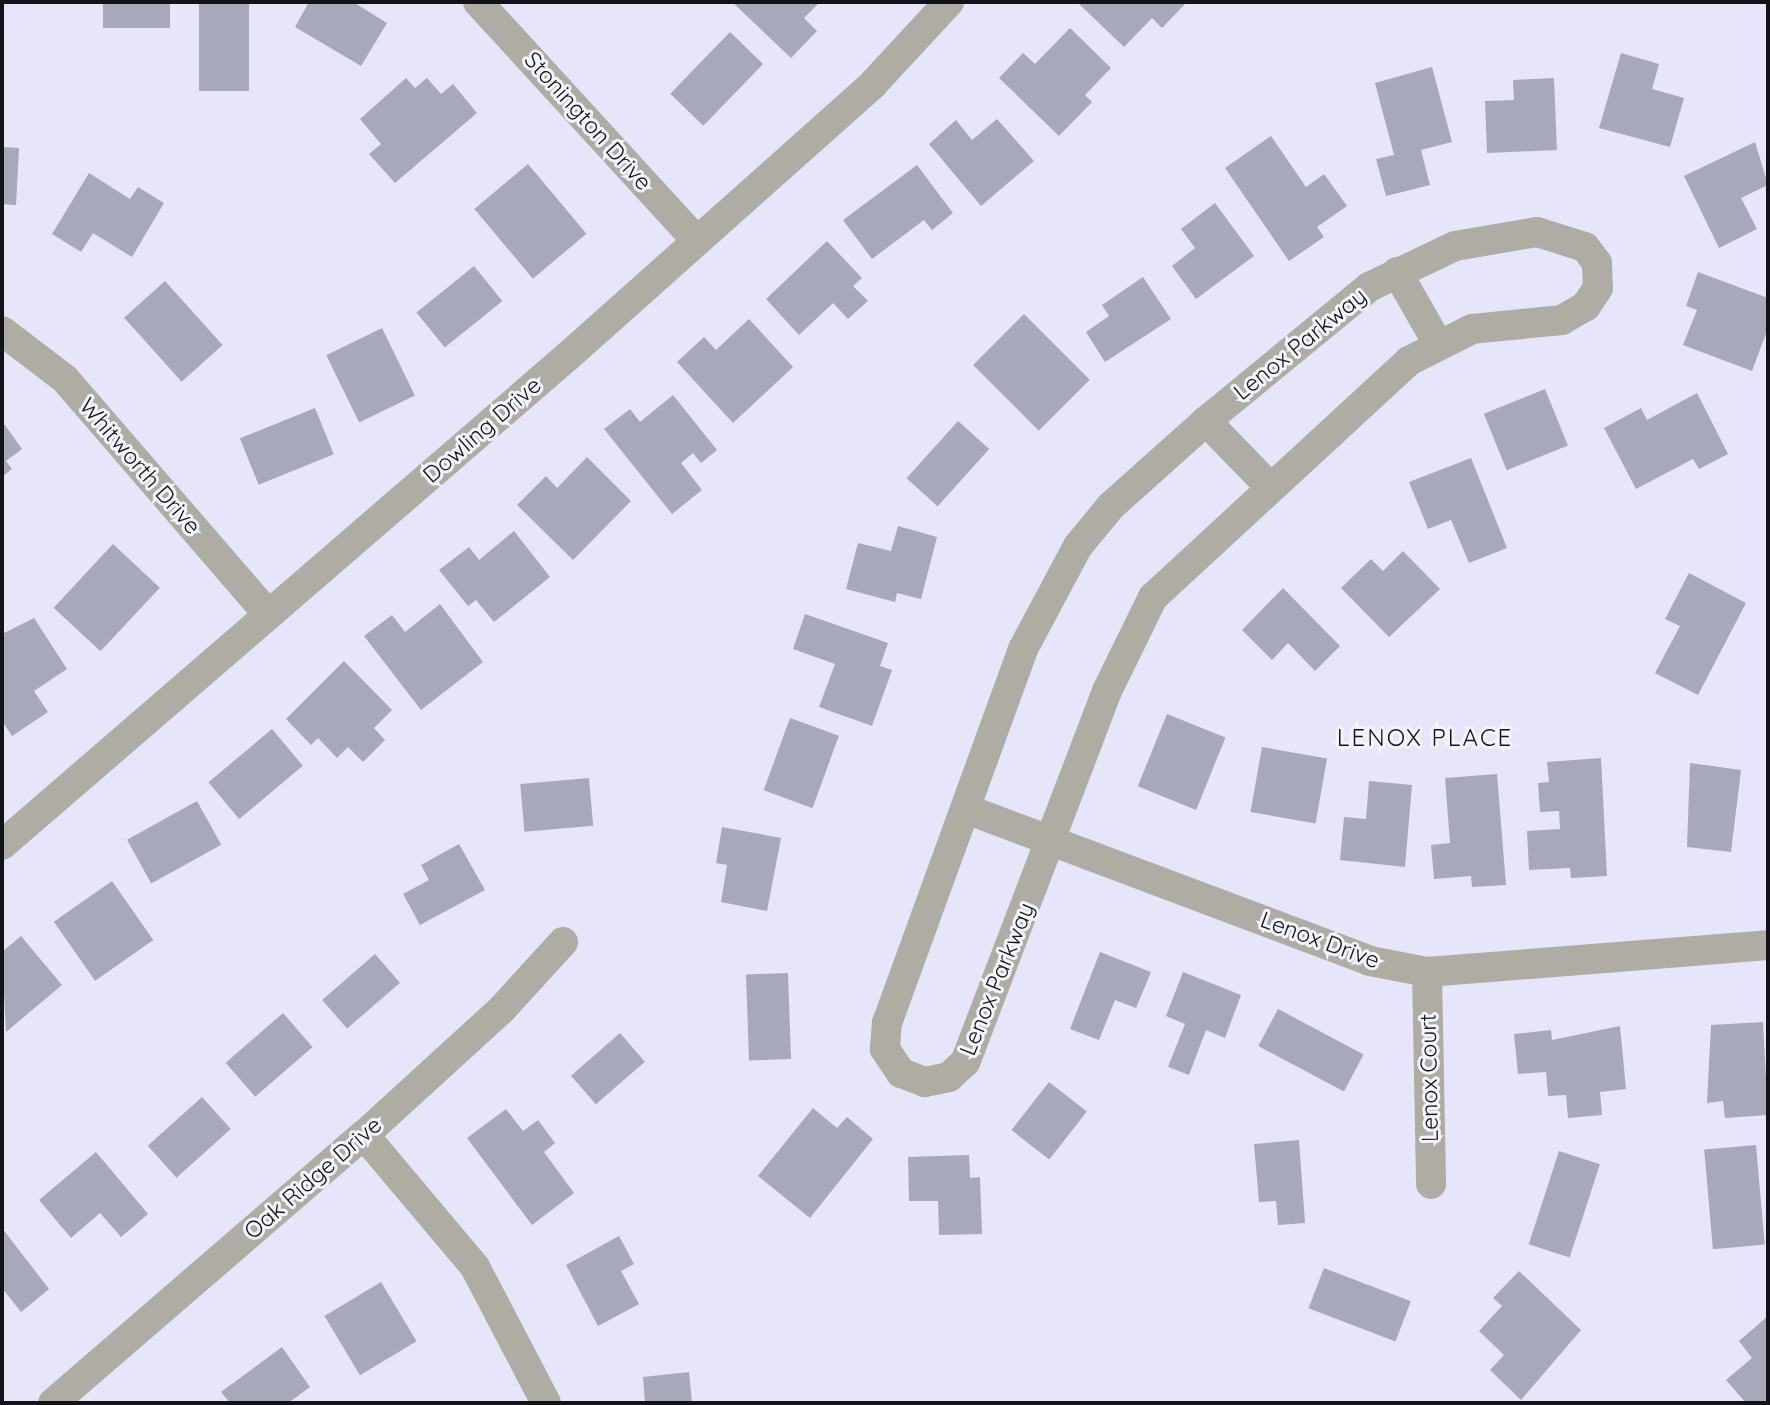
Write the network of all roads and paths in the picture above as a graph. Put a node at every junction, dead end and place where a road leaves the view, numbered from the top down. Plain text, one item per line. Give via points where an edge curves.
1 (478, 2) edge
2 (949, 2) edge
3 (697, 241) junction
4 (1397, 272) junction
5 (2, 331) edge
6 (1437, 342) junction
7 (1206, 421) junction
8 (1268, 485) junction
9 (267, 613) junction
10 (969, 810) junction
11 (1052, 840) junction
12 (2, 845) edge
13 (563, 942) dead end
14 (1768, 945) edge
15 (1427, 972) junction
16 (364, 1135) junction
17 (1431, 1184) dead end
18 (53, 1403) edge
19 (545, 1403) edge

1 - 3 street, Stonington Drive
2 - 3 street, Dowling Drive via 873,84
3 - 9 street, Dowling Drive
4 - 6 street
4 - 6 street, Lenox Parkway via 1455,246 1537,232 1585,247 1597,263 1598,288 1586,306 1562,320 1472,329
4 - 7 street, Lenox Parkway via 1301,339
5 - 9 street, Whitworth Drive via 65,379
6 - 8 street, Lenox Parkway
7 - 8 street
7 - 10 street, Lenox Parkway via 1111,506 1049,590
8 - 11 street, Lenox Parkway via 1153,597 1124,649
9 - 12 street, Dowling Drive
10 - 11 street
10 - 11 street, Lenox Parkway via 887,1023 885,1049 901,1073 925,1082 949,1077 965,1062
11 - 15 street, Lenox Drive via 1370,961
13 - 16 street, Oak Ridge Drive via 501,1010
14 - 15 street, Lenox Drive
15 - 17 street, Lenox Court
16 - 18 street, Oak Ridge Drive
16 - 19 street via 475,1267

